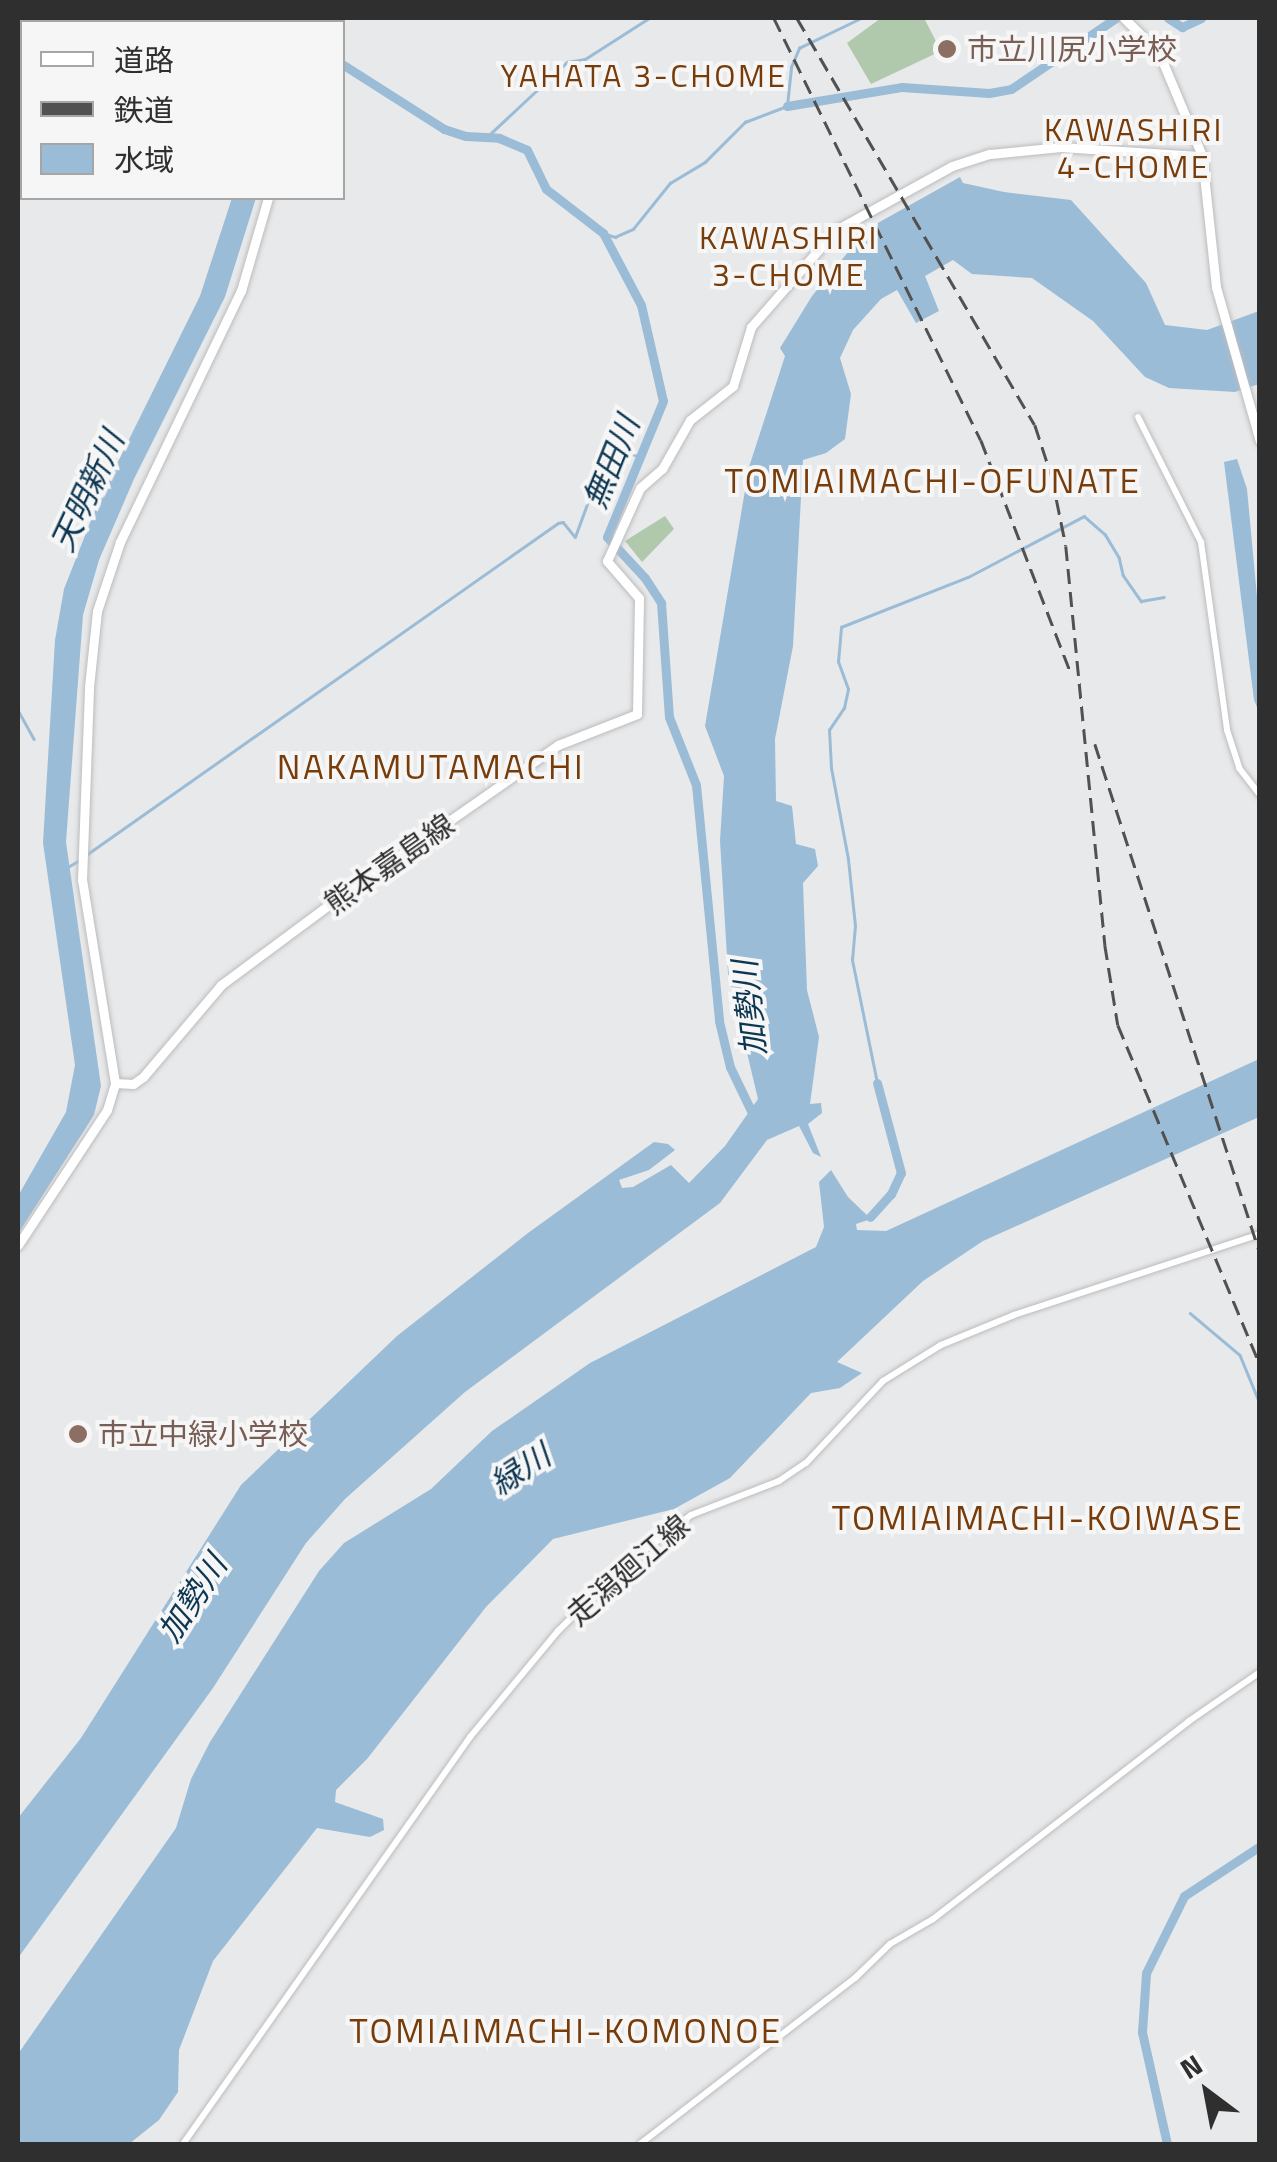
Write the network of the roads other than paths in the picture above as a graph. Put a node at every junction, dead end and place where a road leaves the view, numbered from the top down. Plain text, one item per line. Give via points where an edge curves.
1 (1124, 18) edge
2 (1202, 156) junction
3 (267, 200) edge
4 (1138, 417) dead end
5 (1260, 441) edge
6 (1260, 795) edge
7 (115, 1083) junction
8 (1260, 1234) edge
9 (18, 1245) edge
10 (1260, 1672) edge
11 (183, 2144) edge
12 (640, 2144) edge

1 - 2 main road via 1159,52
2 - 5 main road via 1216,287
2 - 7 main road, 熊本嘉島線 via 1061,146 990,154 952,166 836,230 751,327 739,377 684,427 662,469 640,488 607,561 630,582 641,608 637,714 558,745 330,904 222,984 143,1077
3 - 7 main road via 240,290 120,542 95,624 82,880
4 - 6 main road via 1200,542 1227,730 1239,768
7 - 9 main road via 107,1110
8 - 11 main road, 走潟廻江線 via 940,1345 883,1381 806,1463 691,1514 624,1566 558,1631 470,1737
10 - 12 main road via 942,1912 890,1944 856,1978

